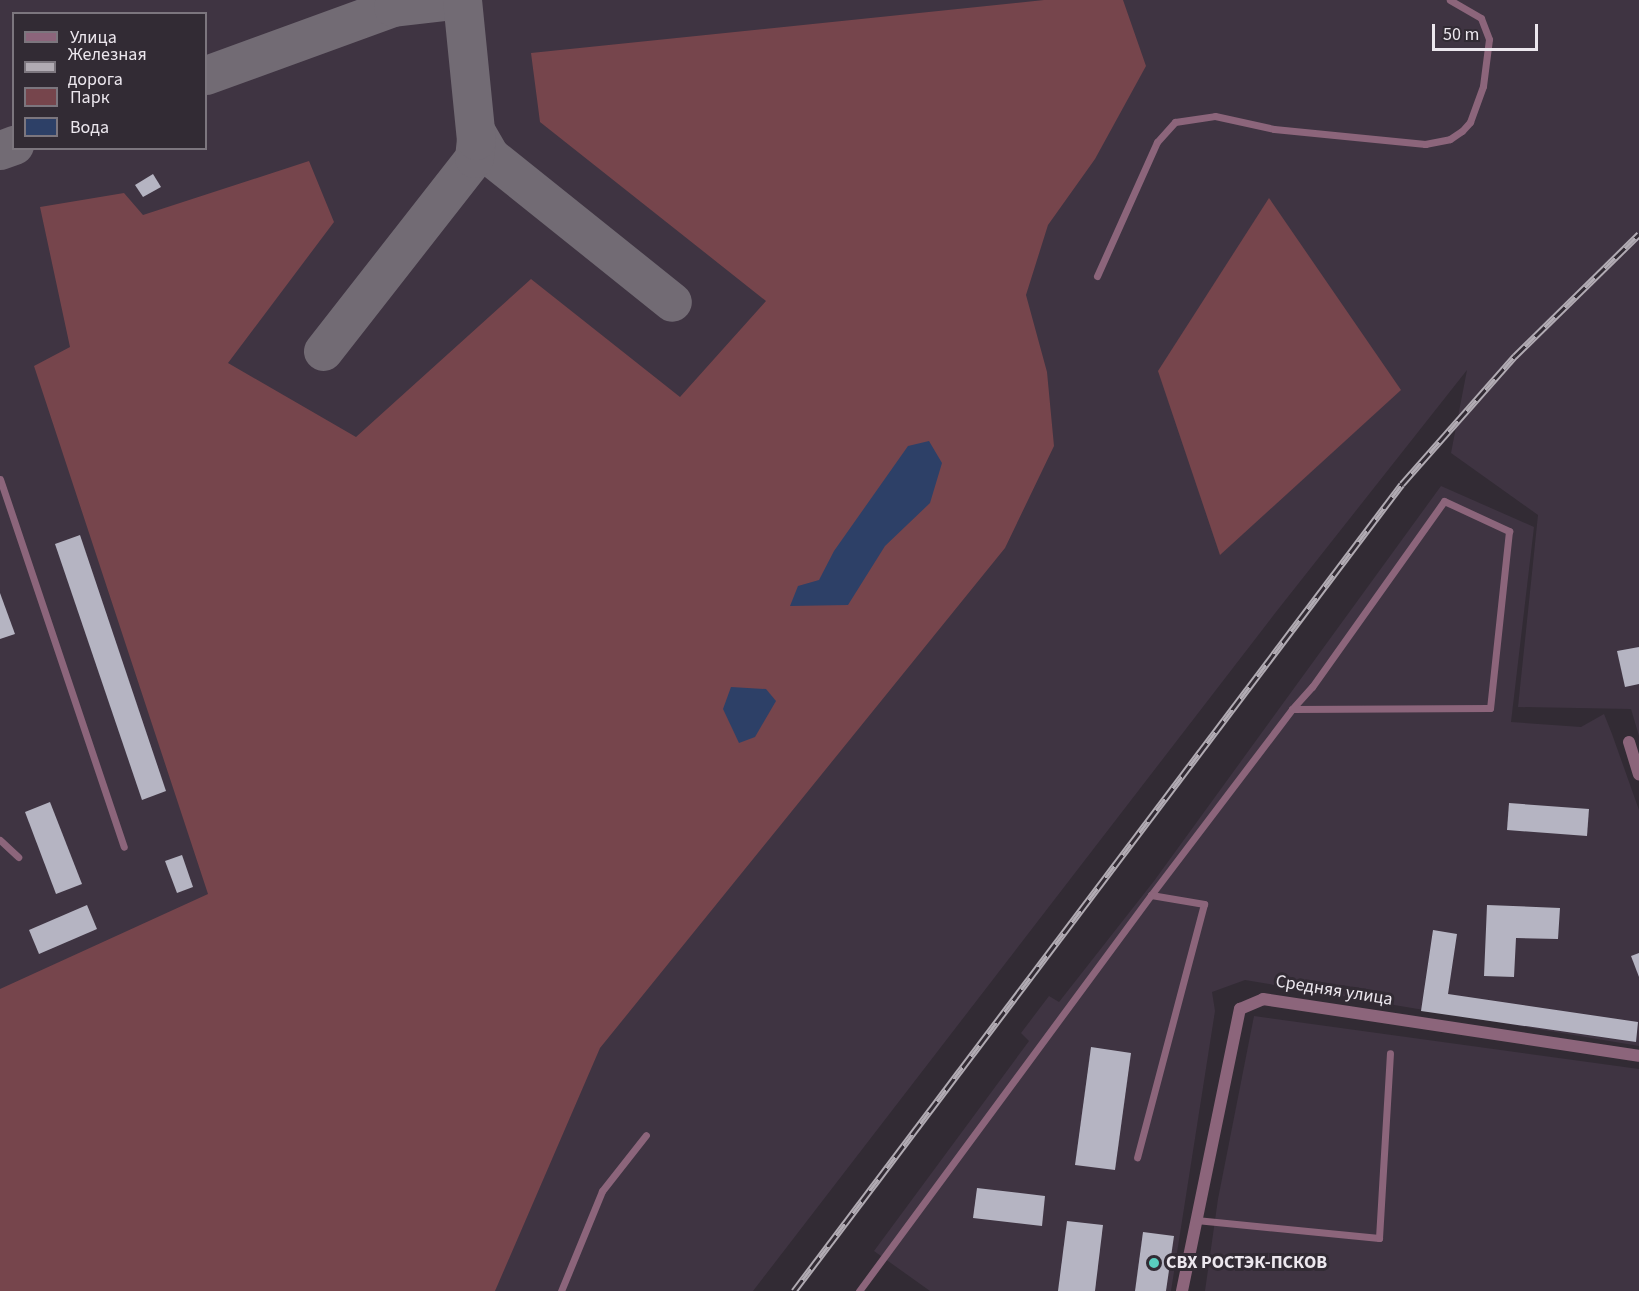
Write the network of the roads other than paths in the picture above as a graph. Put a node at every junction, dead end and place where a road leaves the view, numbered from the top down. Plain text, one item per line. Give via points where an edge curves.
1 (1450, 0) edge
2 (1097, 276) dead end
3 (0, 478) edge
4 (1292, 709) junction
5 (1629, 742) dead end
6 (1639, 774) edge
7 (0, 840) edge
8 (124, 847) dead end
9 (18, 857) dead end
10 (1151, 895) junction
11 (1389, 1053) dead end
12 (1639, 1056) edge
13 (646, 1134) dead end
14 (1137, 1157) dead end
15 (1196, 1220) junction
16 (561, 1291) edge
17 (859, 1291) edge
18 (1182, 1291) edge

1 - 2 lane via 1481,18 1489,39 1483,86 1470,122 1462,131 1450,139 1425,144 1274,129 1215,116 1174,122 1157,142
3 - 8 lane
4 - 4 lane via 1312,687 1444,501 1509,531 1491,708
4 - 10 lane
5 - 6 street
7 - 9 lane
10 - 14 lane via 1204,904
10 - 17 lane
11 - 15 lane via 1379,1238
12 - 15 street, Средняя улица via 1263,999 1240,1009 1232,1031
13 - 16 lane via 603,1191
15 - 18 street, Средняя улица

